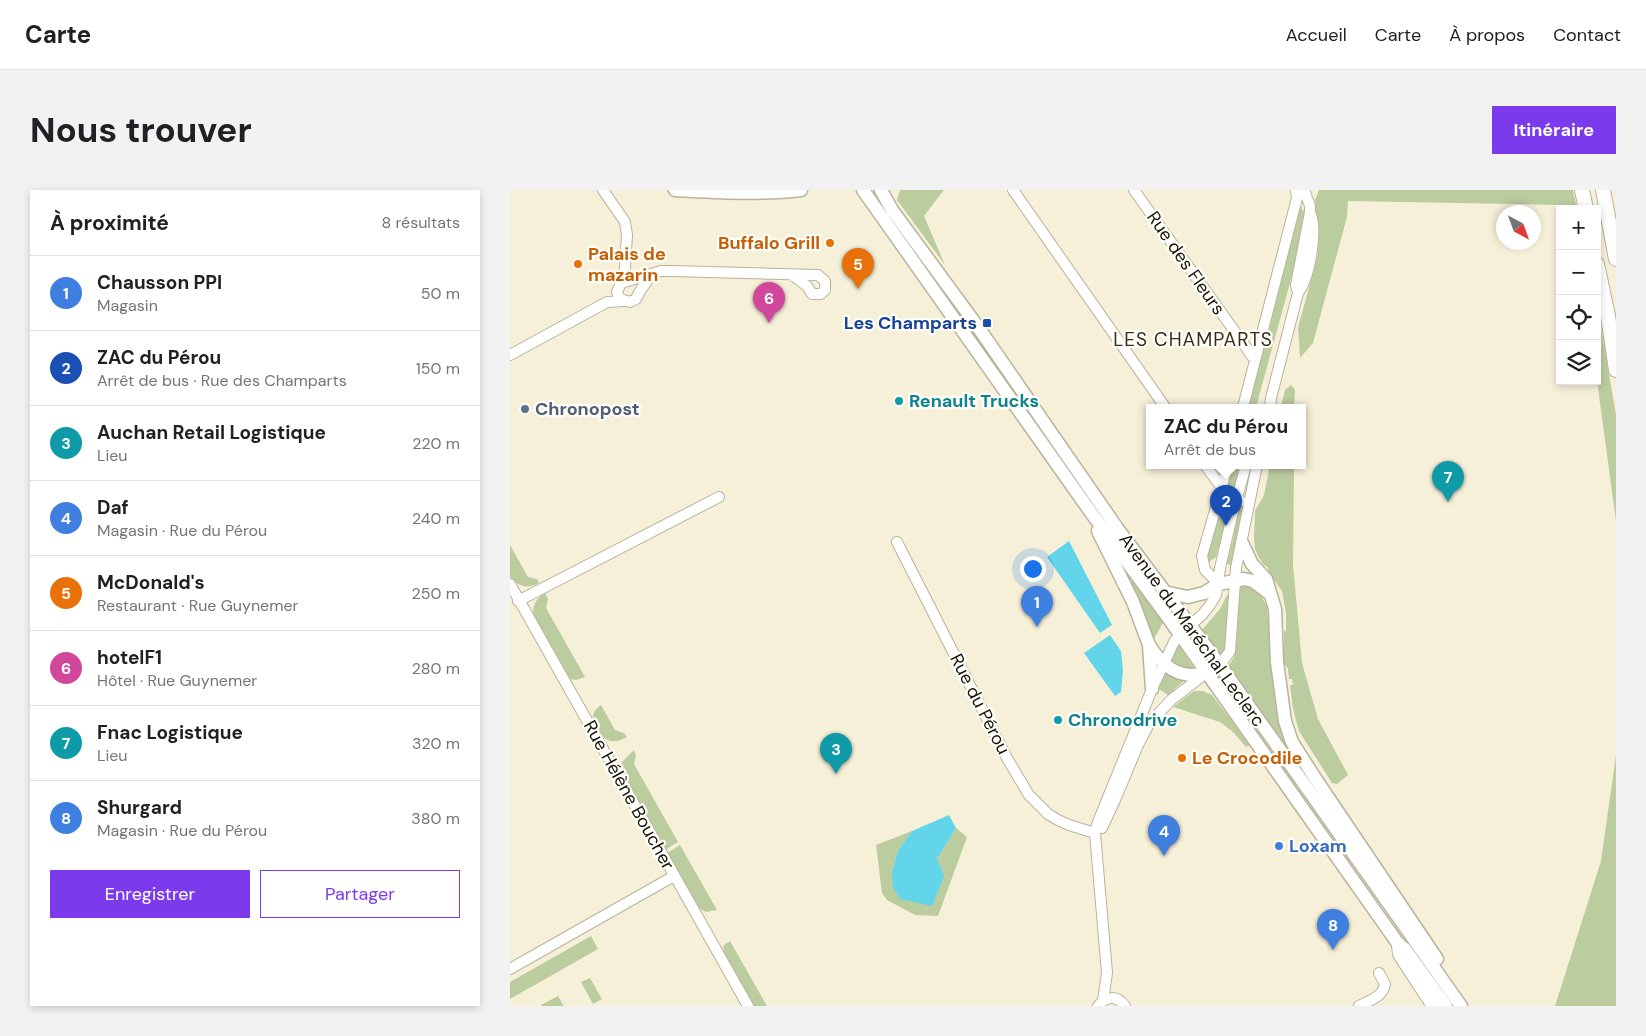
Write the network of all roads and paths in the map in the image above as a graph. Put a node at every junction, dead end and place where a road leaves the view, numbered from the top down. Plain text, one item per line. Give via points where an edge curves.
1 (602, 190) edge
2 (675, 190) edge
3 (801, 190) edge
4 (864, 190) edge
5 (882, 190) edge
6 (1013, 190) edge
7 (1134, 190) edge
8 (1296, 190) edge
9 (1304, 190) edge
10 (1313, 190) edge
11 (1582, 190) edge
12 (1603, 190) edge
13 (1585, 205) edge
14 (1310, 209) junction
15 (1616, 259) edge
16 (652, 274) junction
17 (792, 275) junction
18 (815, 276) junction
19 (624, 283) junction
20 (1601, 283) edge
21 (807, 286) junction
22 (640, 290) junction
23 (623, 301) junction
24 (607, 302) junction
25 (510, 355) edge
26 (1255, 360) junction
27 (1616, 370) edge
28 (1163, 404) edge
29 (1244, 404) edge
30 (1269, 404) edge
31 (1208, 469) edge
32 (1227, 469) edge
33 (1245, 469) edge
34 (1257, 469) edge
35 (1222, 488) junction
36 (718, 497) dead end
37 (1237, 498) junction
38 (1248, 510) junction
39 (1092, 514) junction
40 (897, 542) dead end
41 (1242, 543) junction
42 (1235, 580) junction
43 (510, 584) edge
44 (1218, 584) junction
45 (1164, 592) junction
46 (1271, 595) junction
47 (518, 601) junction
48 (1191, 626) junction
49 (1179, 635) junction
50 (1149, 645) junction
51 (1163, 664) junction
52 (1220, 665) junction
53 (1206, 673) junction
54 (1152, 688) junction
55 (1096, 835) junction
56 (674, 876) junction
57 (1399, 945) junction
58 (510, 969) edge
59 (1107, 973) junction
60 (1379, 973) dead end
61 (1121, 1002) edge
62 (1101, 1003) edge
63 (748, 1006) edge
64 (1359, 1006) edge
65 (1434, 1006) edge
66 (1446, 1006) edge
67 (1461, 1006) edge
68 (1470, 1006) edge

1 - 19 street via 625,222
2 - 3 main road via 736,193
4 - 39 main road, Avenue du Maréchal Leclerc
5 - 45 main road, Avenue du Maréchal Leclerc via 892,210
6 - 28 street
7 - 26 street, Rue des Fleurs
8 - 26 street via 1297,198
9 - 14 street
10 - 14 street
11 - 13 highway
12 - 15 highway
14 - 30 street via 1313,218 1312,250
16 - 17 street via 672,271
16 - 19 street
16 - 22 street
17 - 18 street
17 - 21 street
18 - 21 street via 808,280
18 - 21 street via 821,276 825,281 823,292 812,294
19 - 22 street via 638,285
19 - 23 street via 618,296
19 - 24 street
20 - 27 highway
22 - 23 street via 636,299
23 - 24 street
24 - 25 street
26 - 29 street
31 - 35 street
32 - 35 street
33 - 37 street
34 - 38 street
35 - 37 street
35 - 44 street via 1202,561 1205,570
36 - 47 street
37 - 38 street
37 - 44 street
38 - 41 street
39 - 49 main road, Avenue du Maréchal Leclerc
39 - 50 main road
40 - 55 street, Rue du Pérou via 1029,795 1058,820
41 - 42 street
41 - 46 main road via 1252,564 1266,580
42 - 44 main road
42 - 46 main road via 1253,581
42 - 52 street via 1231,645
43 - 47 street, Rue Hélène Boucher
44 - 45 main road via 1204,593 1188,597
44 - 48 street via 1210,605
45 - 48 main road, Avenue du Maréchal Leclerc
46 - 68 main road via 1285,721 1292,742
47 - 56 street, Rue Hélène Boucher
48 - 49 street
48 - 52 main road, Avenue du Maréchal Leclerc
49 - 51 street
49 - 53 main road, Avenue du Maréchal Leclerc
50 - 51 main road
50 - 54 main road
51 - 53 main road via 1187,675
51 - 54 street
52 - 53 street
52 - 67 main road, Avenue du Maréchal Leclerc
53 - 55 street via 1171,700 1149,724 1116,800
53 - 57 main road, Avenue du Maréchal Leclerc
54 - 55 street via 1098,822
55 - 59 street
56 - 58 street
56 - 63 street, Rue Hélène Boucher
57 - 65 highway via 1400,954
57 - 66 main road, Avenue du Maréchal Leclerc
59 - 61 street
59 - 62 street
60 - 64 street via 1385,984 1384,991
61 - 62 street via 1108,998

